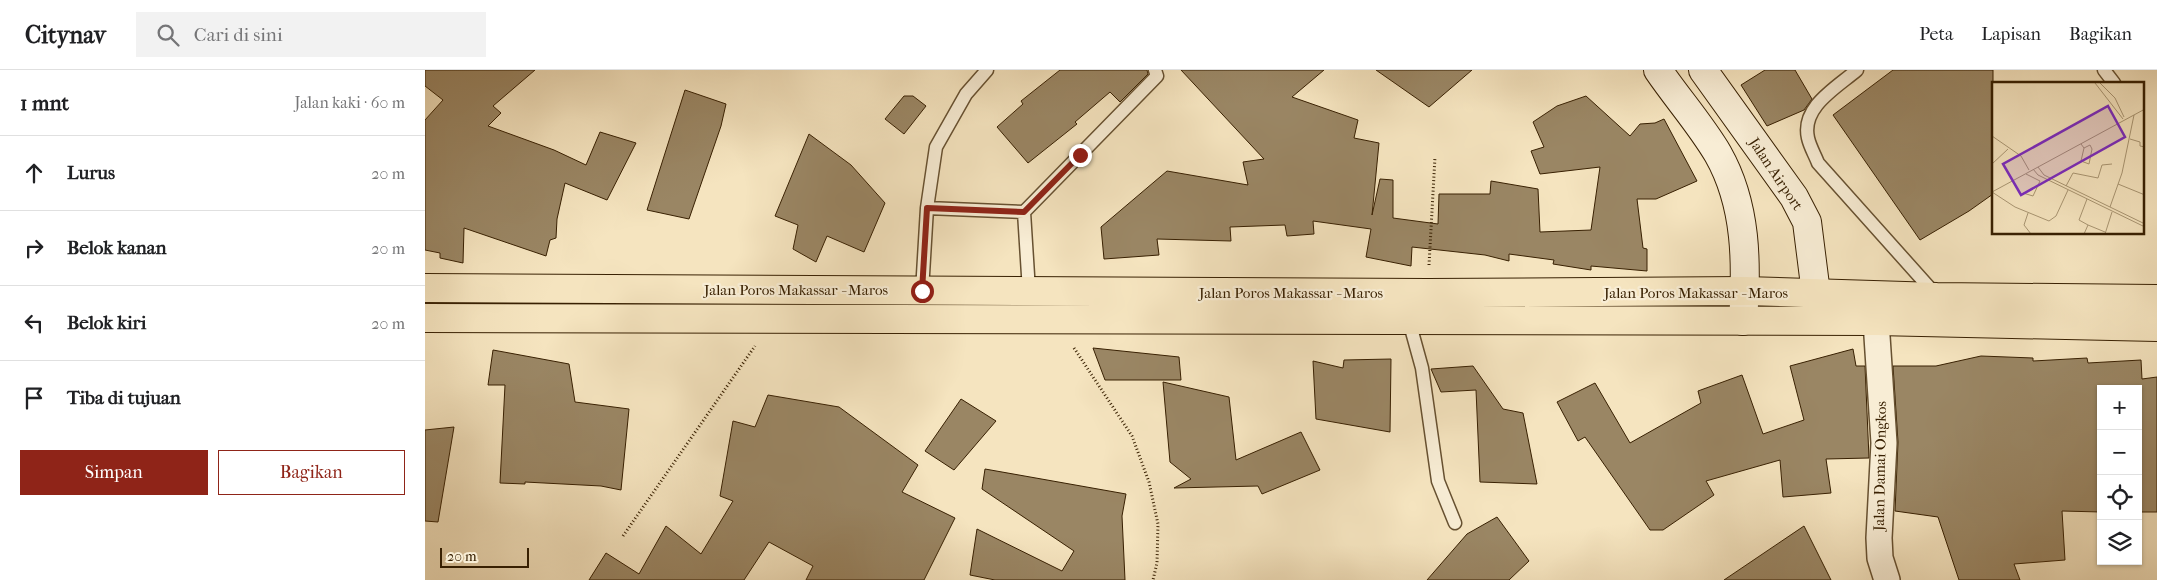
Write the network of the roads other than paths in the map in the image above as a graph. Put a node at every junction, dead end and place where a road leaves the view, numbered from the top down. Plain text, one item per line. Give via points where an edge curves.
1 (987, 70) edge
2 (1155, 70) edge
3 (1658, 70) edge
4 (1703, 70) edge
5 (1857, 70) edge
6 (2104, 70) edge
7 (2113, 82) edge
8 (927, 208) junction
9 (1024, 212) junction
10 (425, 288) edge
11 (922, 291) junction
12 (1029, 291) junction
13 (1745, 292) junction
14 (1817, 292) junction
15 (1937, 297) junction
16 (2157, 299) edge
17 (425, 318) edge
18 (1409, 321) junction
19 (1743, 321) junction
20 (1819, 321) junction
21 (1876, 321) junction
22 (2157, 327) edge
23 (1455, 523) dead end
24 (1887, 580) edge

1 - 8 lane via 966,94 936,147
2 - 9 lane via 1157,76
3 - 13 street via 1718,154 1735,196 1743,227
4 - 14 street, Jalan Airport via 1794,197 1807,222
5 - 15 lane via 1815,105 1807,120 1808,138 1818,164
6 - 7 lane
8 - 9 lane
8 - 11 lane
9 - 12 lane
10 - 11 highway, Jalan Poros Makassar - Maros
11 - 12 highway, Jalan Poros Makassar - Maros
12 - 13 highway, Jalan Poros Makassar - Maros
13 - 14 highway, Jalan Poros Makassar - Maros
13 - 19 street
14 - 15 highway, Jalan Poros Makassar - Maros
14 - 20 street, Jalan Airport
15 - 16 highway, Jalan Poros Makassar - Maros
17 - 18 highway, Jalan Poros Makassar - Maros
18 - 19 highway, Jalan Poros Makassar - Maros
18 - 23 lane via 1422,368 1438,481
19 - 20 highway, Jalan Poros Makassar - Maros
20 - 21 highway, Jalan Poros Makassar - Maros
21 - 22 highway, Jalan Poros Makassar - Maros
21 - 24 street, Jalan Damai Ongkos via 1884,443 1879,538 1880,558

